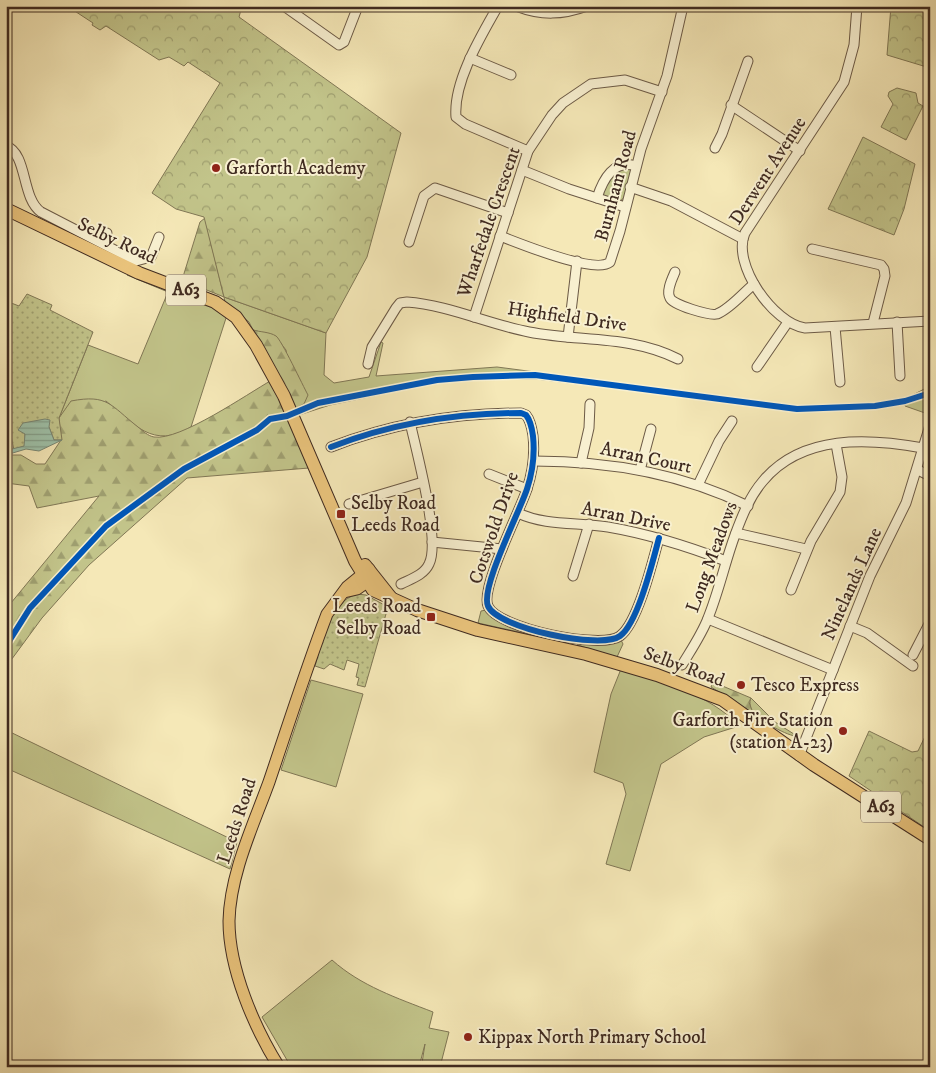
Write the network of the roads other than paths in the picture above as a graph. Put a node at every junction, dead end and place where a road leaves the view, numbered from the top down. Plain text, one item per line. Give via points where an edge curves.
1 (284, 6) edge
2 (358, 6) edge
3 (498, 6) edge
4 (516, 6) edge
5 (588, 6) edge
6 (683, 6) edge
7 (857, 6) edge
8 (470, 58) junction
9 (748, 61) dead end
10 (511, 74) dead end
11 (662, 92) junction
12 (731, 105) junction
13 (6, 146) edge
14 (715, 148) dead end
15 (528, 151) junction
16 (800, 151) junction
17 (636, 166) junction
18 (522, 170) junction
19 (630, 188) junction
20 (597, 198) junction
21 (625, 207) junction
22 (6, 209) edge
23 (508, 213) junction
24 (107, 233) dead end
25 (500, 236) junction
26 (160, 237) dead end
27 (743, 239) junction
28 (409, 242) dead end
29 (104, 244) junction
30 (812, 249) dead end
31 (577, 261) junction
32 (674, 272) dead end
33 (754, 284) junction
34 (474, 318) junction
35 (930, 321) edge
36 (788, 322) junction
37 (897, 322) junction
38 (873, 323) junction
39 (835, 327) junction
40 (568, 337) junction
41 (678, 359) dead end
42 (368, 364) dead end
43 (758, 367) dead end
44 (900, 376) dead end
45 (840, 382) dead end
46 (590, 404) dead end
47 (732, 421) dead end
48 (410, 422) junction
49 (930, 425) edge
50 (651, 429) dead end
51 (836, 444) junction
52 (331, 447) dead end
53 (923, 448) junction
54 (534, 461) junction
55 (581, 463) junction
56 (640, 470) junction
57 (918, 470) junction
58 (489, 474) dead end
59 (930, 476) edge
60 (423, 482) junction
61 (698, 486) junction
62 (527, 489) junction
63 (349, 504) dead end
64 (748, 506) junction
65 (518, 513) junction
66 (589, 524) junction
67 (736, 534) junction
68 (659, 538) junction
69 (432, 542) junction
70 (502, 549) junction
71 (806, 550) junction
72 (726, 561) junction
73 (368, 576) junction
74 (572, 576) dead end
75 (401, 584) dead end
76 (791, 590) dead end
77 (708, 619) junction
78 (930, 622) edge
79 (850, 626) junction
80 (928, 633) edge
81 (913, 655) dead end
82 (682, 665) dead end
83 (913, 666) dead end
84 (833, 670) junction
85 (799, 756) junction
86 (930, 839) edge
87 (280, 1067) edge

1 - 2 street via 338,45 344,42
3 - 8 street
4 - 5 street via 550,14
6 - 11 street, Burnham Road
7 - 16 street, Derwent Avenue via 854,45 844,82
8 - 10 street
8 - 15 street via 456,104 458,121
9 - 12 street via 742,84
11 - 15 street, Wharfedale Crescent via 625,80 591,84 563,103 543,126
11 - 17 street, Burnham Road
12 - 14 street
12 - 16 street
13 - 29 street via 16,154 34,207
15 - 18 street, Wharfedale Crescent
16 - 27 street, Derwent Avenue
17 - 19 street, Burnham Road
17 - 20 street via 623,164 613,170
18 - 20 street
18 - 23 street, Wharfedale Crescent
19 - 21 street, Burnham Road
19 - 27 street via 678,204
20 - 21 street
21 - 31 street, Burnham Road via 610,262 602,266
22 - 73 highway, Selby Road / A63 via 139,274 198,294 236,317 284,396 331,507
23 - 25 street, Wharfedale Crescent
23 - 28 street via 435,188 424,196
24 - 29 street
25 - 31 street, Burnham Road
25 - 34 street, Wharfedale Crescent
26 - 29 street via 154,252 142,261
27 - 33 street, Derwent Avenue via 744,261
30 - 38 street via 881,265 885,276
31 - 40 street
32 - 33 street via 670,299 708,314 722,311
33 - 36 street, Derwent Avenue
34 - 40 street, Highfield Drive via 530,332
34 - 42 street, Highfield Drive via 424,304 403,302 372,347
35 - 37 street
36 - 39 street via 805,328
36 - 43 street
37 - 38 street
37 - 44 street
38 - 39 street
39 - 45 street
40 - 41 street, Highfield Drive via 636,343
46 - 55 street via 589,428
47 - 61 street
48 - 52 street, Cotswold Drive
48 - 54 street, Cotswold Drive via 483,413 524,413 530,420
48 - 60 street
49 - 53 street, Ninelands Lane
50 - 56 street
51 - 53 street, Long Meadows via 871,441
51 - 64 street, Long Meadows via 804,451 782,463 764,480
51 - 71 street via 842,477 840,492
53 - 57 street, Ninelands Lane
54 - 55 street, Arran Court
54 - 62 street, Cotswold Drive
55 - 56 street, Arran Court
56 - 61 street, Arran Court
57 - 59 street
57 - 79 street, Ninelands Lane
58 - 62 street
60 - 63 street
60 - 69 street
61 - 64 street, Arran Court
62 - 65 street, Cotswold Drive
64 - 67 street, Long Meadows
65 - 66 street, Arran Drive via 542,521
65 - 70 street, Cotswold Drive
66 - 68 street, Arran Drive
66 - 74 street
67 - 71 street
67 - 72 street, Long Meadows
68 - 70 street, Cotswold Drive via 643,591 628,626 615,638 602,641 545,634 490,610 488,590
68 - 72 street, Arran Drive
69 - 70 street
69 - 75 street via 428,566 422,574
71 - 76 street
72 - 77 street, Long Meadows
73 - 85 highway, Selby Road / A63 via 376,593 417,610 478,630 616,662 700,690 736,709
73 - 87 main road, Leeds Road via 354,590 344,592 326,617 243,855 230,911 237,973 262,1038
77 - 82 street, Long Meadows
77 - 84 street
78 - 80 street
79 - 83 street via 867,633
79 - 84 street, Ninelands Lane
80 - 81 street
84 - 85 street, Ninelands Lane
85 - 86 highway, Selby Road / A63

